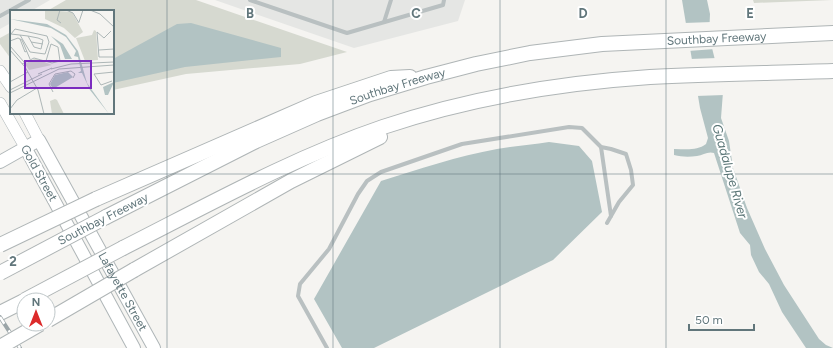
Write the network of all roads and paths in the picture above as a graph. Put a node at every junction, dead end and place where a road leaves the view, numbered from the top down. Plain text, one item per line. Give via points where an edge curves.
1 (29, 0) edge
2 (250, 0) edge
3 (391, 0) edge
4 (444, 0) edge
5 (263, 2) edge
6 (10, 10) edge
7 (11, 10) edge
8 (0, 16) edge
9 (384, 22) junction
10 (833, 33) edge
11 (0, 71) edge
12 (833, 71) edge
13 (426, 77) junction
14 (10, 86) edge
15 (0, 103) edge
16 (435, 112) junction
17 (26, 114) edge
18 (39, 140) junction
19 (24, 147) junction
20 (601, 147) junction
21 (0, 162) edge
22 (611, 216) junction
23 (607, 223) dead end
24 (92, 235) joint
25 (77, 243) joint
26 (0, 245) edge
27 (0, 273) edge
28 (40, 292) edge
29 (16, 305) edge
30 (0, 314) edge
31 (56, 315) edge
32 (26, 332) edge
33 (0, 347) edge
34 (134, 348) edge
35 (154, 348) edge
36 (327, 348) edge

1 - 7 lane
2 - 5 lane
3 - 9 lane
4 - 9 lane via 443,5
5 - 9 lane via 346,32
6 - 8 lane
10 - 13 highway, Southbay Freeway via 580,46 530,53
11 - 14 main road
12 - 16 highway via 650,77 594,82 485,99
13 - 26 highway, bridge via 390,78 272,122 96,199
13 - 27 highway, Southbay Freeway, bridge via 370,94 256,141
15 - 19 main road, Gold Street
16 - 28 highway, bridge via 330,146 274,171
16 - 31 highway, bridge via 291,181
17 - 18 main road, Gold Street
18 - 19 main road
18 - 24 main road, Gold Street
19 - 21 main road
19 - 25 main road, Gold Street
20 - 22 lane
20 - 22 lane via 626,154 634,186 619,202
20 - 36 lane via 582,128 569,127 462,144 381,172 368,181 358,194 329,249 300,284 298,296
22 - 23 lane
24 - 35 main road, Lafayette Street
25 - 34 main road, Lafayette Street
29 - 30 highway
32 - 33 highway, bridge

